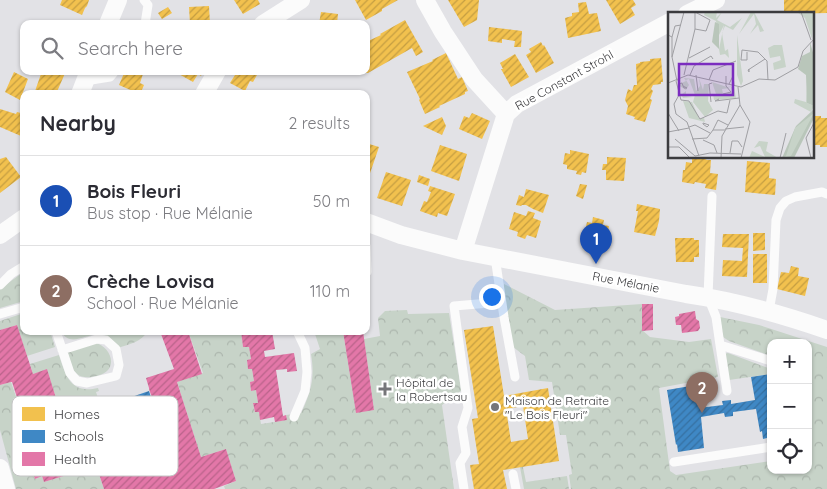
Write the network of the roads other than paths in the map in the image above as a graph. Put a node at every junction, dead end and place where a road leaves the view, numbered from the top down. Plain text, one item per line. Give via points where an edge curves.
1 (118, 0) edge
2 (144, 0) edge
3 (301, 0) edge
4 (425, 0) edge
5 (110, 20) edge
6 (146, 20) edge
7 (269, 20) edge
8 (668, 23) edge
9 (112, 75) edge
10 (215, 75) edge
11 (84, 82) edge
12 (206, 90) edge
13 (506, 114) junction
14 (827, 194) edge
15 (712, 196) dead end
16 (20, 221) edge
17 (370, 228) edge
18 (0, 235) edge
19 (463, 251) junction
20 (495, 257) junction
21 (20, 268) edge
22 (0, 285) edge
23 (708, 297) junction
24 (502, 302) junction
25 (20, 309) edge
26 (769, 311) junction
27 (0, 314) edge
28 (827, 330) edge
29 (57, 335) edge
30 (299, 335) edge
31 (720, 345) junction
32 (62, 350) junction
33 (767, 360) edge
34 (514, 377) dead end
35 (727, 391) dead end
36 (294, 417) dead end
37 (767, 448) edge
38 (674, 462) dead end
39 (513, 474) dead end
40 (464, 489) edge
41 (516, 489) edge

1 - 5 street
2 - 6 lane via 148,5
3 - 7 street
4 - 13 street via 474,79
8 - 13 street, Rue Constant Strohl via 517,104
9 - 11 lane
10 - 12 street
13 - 19 street, Rue Constant Strohl
14 - 26 lane via 795,197 780,208 776,220
15 - 23 lane
16 - 18 street
17 - 19 street, Rue Mélanie
19 - 20 street, Rue Mélanie
20 - 23 street, Rue Mélanie
20 - 24 lane
21 - 22 lane
23 - 26 street, Rue Mélanie
23 - 31 lane via 716,317
24 - 34 lane
24 - 40 lane via 454,306 468,408 462,427 466,453 460,463
25 - 27 lane
26 - 28 street, Rue Mélanie
29 - 32 lane
30 - 36 lane via 305,348 307,372 305,391
31 - 33 lane
31 - 35 lane
32 - 32 lane via 70,373 77,381 87,383 116,376 119,365 116,349 106,340 97,338
37 - 38 lane
39 - 41 lane

